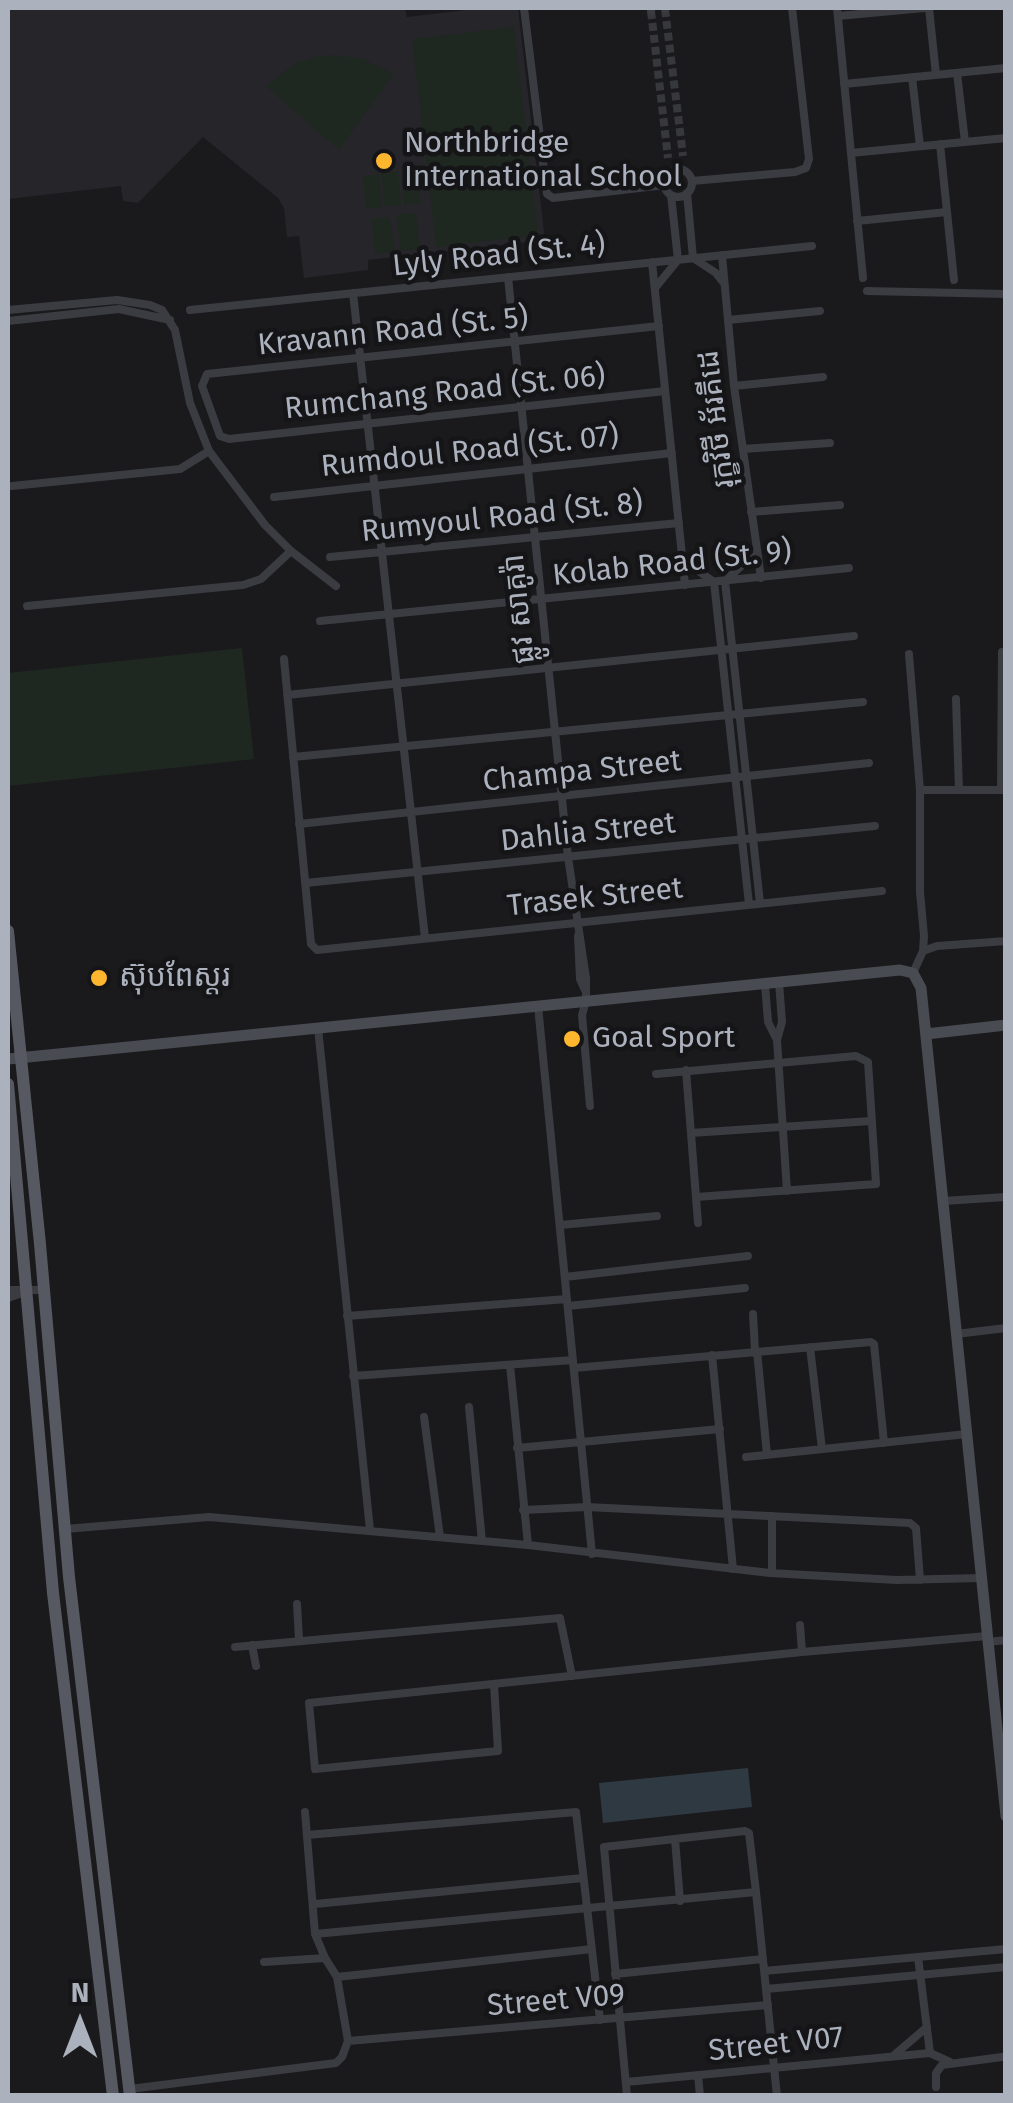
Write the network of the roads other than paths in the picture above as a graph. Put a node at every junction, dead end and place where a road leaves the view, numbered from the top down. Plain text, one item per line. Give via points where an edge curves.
1 (524, 8) edge
2 (792, 8) edge
3 (926, 8) edge
4 (837, 12) edge
5 (1006, 68) edge
6 (957, 73) junction
7 (936, 75) junction
8 (912, 77) junction
9 (844, 84) junction
10 (1006, 138) edge
11 (966, 142) junction
12 (940, 144) junction
13 (920, 146) junction
14 (851, 153) junction
15 (682, 156) tunnel mouth
16 (668, 158) tunnel mouth
17 (684, 171) junction
18 (670, 172) junction
19 (692, 182) junction
20 (665, 185) junction
21 (687, 194) junction
22 (671, 195) junction
23 (947, 212) junction
24 (857, 221) junction
25 (812, 246) dead end
26 (722, 255) junction
27 (693, 258) junction
28 (678, 260) junction
29 (652, 262) junction
30 (508, 277) junction
31 (862, 278) dead end
32 (954, 280) dead end
33 (725, 286) junction
34 (656, 288) junction
35 (867, 291) dead end
36 (353, 293) junction
37 (1005, 294) edge
38 (8, 310) edge
39 (190, 310) dead end
40 (820, 311) dead end
41 (170, 320) junction
42 (728, 320) junction
43 (8, 321) edge
44 (659, 326) junction
45 (515, 342) junction
46 (361, 359) junction
47 (823, 376) dead end
48 (734, 386) junction
49 (666, 391) junction
50 (522, 407) junction
51 (368, 424) junction
52 (229, 440) joint
53 (830, 443) dead end
54 (743, 449) junction
55 (209, 451) junction
56 (672, 453) junction
57 (528, 469) junction
58 (12, 486) dead end
59 (374, 486) junction
60 (274, 496) dead end
61 (840, 505) dead end
62 (751, 512) junction
63 (679, 523) junction
64 (535, 537) junction
65 (757, 551) junction
66 (291, 552) junction
67 (382, 552) junction
68 (330, 558) dead end
69 (683, 560) junction
70 (849, 568) dead end
71 (761, 578) junction
72 (725, 581) junction
73 (714, 582) junction
74 (686, 585) junction
75 (336, 586) dead end
76 (541, 599) junction
77 (27, 606) dead end
78 (389, 614) junction
79 (320, 621) dead end
80 (854, 636) dead end
81 (732, 648) junction
82 (721, 649) junction
83 (1002, 652) dead end
84 (908, 654) dead end
85 (284, 659) dead end
86 (548, 666) junction
87 (396, 683) junction
88 (287, 695) junction
89 (956, 699) dead end
90 (863, 702) dead end
91 (740, 714) junction
92 (728, 715) junction
93 (554, 732) junction
94 (403, 745) junction
95 (293, 757) junction
96 (869, 763) dead end
97 (746, 778) junction
98 (736, 779) junction
99 (920, 790) junction
100 (959, 790) junction
101 (1003, 790) edge
102 (562, 797) junction
103 (410, 812) junction
104 (299, 824) junction
105 (875, 826) dead end
106 (742, 840) junction
107 (753, 840) junction
108 (568, 857) junction
109 (417, 872) junction
110 (305, 883) junction
111 (882, 891) dead end
112 (754, 904) junction
113 (576, 922) junction
114 (8, 932) edge
115 (578, 936) junction
116 (424, 938) junction
117 (1006, 941) edge
118 (923, 951) junction
119 (913, 973) junction
120 (772, 983) junction
121 (586, 996) junction
122 (538, 1006) junction
123 (1006, 1024) edge
124 (318, 1028) junction
125 (926, 1034) junction
126 (777, 1040) junction
127 (14, 1058) edge
128 (778, 1061) junction
129 (686, 1070) junction
130 (656, 1074) dead end
131 (22, 1075) junction
132 (8, 1080) edge
133 (590, 1106) dead end
134 (871, 1121) junction
135 (782, 1127) junction
136 (691, 1133) junction
137 (787, 1191) junction
138 (696, 1197) junction
139 (1006, 1197) edge
140 (943, 1201) junction
141 (657, 1216) dead end
142 (698, 1223) dead end
143 (560, 1225) junction
144 (748, 1256) dead end
145 (565, 1277) junction
146 (745, 1288) dead end
147 (8, 1290) edge
148 (44, 1290) junction
149 (28, 1292) junction
150 (8, 1298) edge
151 (567, 1302) junction
152 (753, 1314) dead end
153 (347, 1316) junction
154 (1006, 1328) edge
155 (956, 1334) junction
156 (810, 1347) junction
157 (756, 1352) junction
158 (712, 1355) junction
159 (573, 1364) junction
160 (510, 1365) junction
161 (353, 1376) junction
162 (469, 1408) dead end
163 (424, 1416) dead end
164 (720, 1429) junction
165 (967, 1434) junction
166 (581, 1443) junction
167 (884, 1443) junction
168 (517, 1448) junction
169 (822, 1449) junction
170 (767, 1455) junction
171 (746, 1457) dead end
172 (587, 1507) junction
173 (523, 1510) junction
174 (729, 1514) junction
175 (772, 1516) junction
176 (64, 1529) junction
177 (370, 1530) junction
178 (440, 1537) junction
179 (482, 1541) junction
180 (528, 1545) junction
181 (592, 1554) junction
182 (733, 1569) junction
183 (772, 1573) junction
184 (981, 1578) junction
185 (920, 1580) junction
186 (297, 1604) dead end
187 (800, 1625) dead end
188 (987, 1639) junction
189 (300, 1640) junction
190 (1006, 1640) edge
191 (252, 1645) junction
192 (234, 1647) dead end
193 (802, 1652) junction
194 (256, 1666) dead end
195 (572, 1676) junction
196 (494, 1684) junction
197 (305, 1812) dead end
198 (1006, 1816) edge
199 (308, 1835) junction
200 (675, 1839) junction
201 (584, 1878) junction
202 (756, 1892) junction
203 (680, 1901) junction
204 (315, 1904) junction
205 (608, 1908) junction
206 (587, 1910) junction
207 (315, 1934) junction
208 (592, 1949) junction
209 (1006, 1949) edge
210 (918, 1957) junction
211 (325, 1958) junction
212 (763, 1958) junction
213 (264, 1962) dead end
214 (825, 1965) junction
215 (1006, 1968) edge
216 (764, 1971) junction
217 (615, 1974) junction
218 (920, 1975) junction
219 (338, 1977) junction
220 (826, 1984) junction
221 (616, 1986) junction
222 (596, 1987) junction
223 (766, 1989) junction
224 (768, 2005) junction
225 (619, 2018) junction
226 (600, 2020) junction
227 (927, 2027) junction
228 (348, 2042) junction
229 (930, 2053) junction
230 (893, 2056) junction
231 (1002, 2056) dead end
232 (950, 2062) junction
233 (774, 2068) junction
234 (698, 2075) junction
235 (626, 2082) junction
236 (936, 2087) dead end
237 (130, 2092) edge
238 (113, 2096) edge
239 (627, 2096) edge
240 (700, 2096) edge
241 (777, 2096) edge

1 - 20 street via 547,194
2 - 19 street via 806,168
3 - 4 street
3 - 7 street
4 - 9 street
5 - 6 street
6 - 7 street
6 - 11 street
7 - 8 street
8 - 9 street
8 - 13 street
9 - 14 street
10 - 11 street
11 - 12 street
12 - 13 street
12 - 23 street
13 - 14 street
14 - 24 street
15 - 17 street
16 - 18 street
17 - 18 street
17 - 19 street
18 - 20 street
19 - 21 street
20 - 22 street
21 - 22 street
21 - 27 street
22 - 28 street
23 - 24 street
23 - 32 street
24 - 31 street
25 - 26 street, Lyly Road (St. 4)
26 - 27 street, Lyly Road (St. 4)
26 - 33 street, រុក្ខវិថី អ័រគីដេ
27 - 28 street, Lyly Road (St. 4)
27 - 33 street
28 - 29 street, Lyly Road (St. 4)
28 - 34 street
29 - 30 street, Lyly Road (St. 4)
29 - 34 street, រុក្ខវិថី អ័រគីដេ
30 - 36 street, Lyly Road (St. 4)
30 - 45 street, ផ្លូវ សាគូរ៉ា
33 - 42 street, រុក្ខវិថី អ័រគីដេ
34 - 44 street, រុក្ខវិថី អ័រគីដេ
35 - 37 street
36 - 39 street, Lyly Road (St. 4)
36 - 46 street
38 - 41 street via 134,301 162,310
40 - 42 street
41 - 43 street via 118,309
41 - 55 street
42 - 48 street, រុក្ខវិថី អ័រគីដេ
44 - 45 street, Kravann Road (St. 5)
44 - 49 street, រុក្ខវិថី អ័រគីដេ
45 - 46 street, Kravann Road (St. 5)
45 - 50 street, ផ្លូវ សាគូរ៉ា
46 - 51 street
46 - 52 street, Kravann Road (St. 5) via 207,374 202,386 220,436
47 - 48 street
48 - 54 street, រុក្ខវិថី អ័រគីដេ
49 - 50 street, Rumchang Road (St. 06)
49 - 56 street, រុក្ខវិថី អ័រគីដេ
50 - 51 street, Rumchang Road (St. 06)
50 - 57 street, ផ្លូវ សាគូរ៉ា
51 - 52 street, Rumchang Road (St. 06)
51 - 59 street
53 - 54 street
54 - 62 street, រុក្ខវិថី អ័រគីដេ
55 - 58 street via 180,469
55 - 66 street
56 - 57 street, Rumdoul Road (St. 07)
56 - 63 street, រុក្ខវិថី អ័រគីដេ
57 - 59 street, Rumdoul Road (St. 07)
57 - 64 street, ផ្លូវ សាគូរ៉ា
59 - 60 street, Rumdoul Road (St. 07)
59 - 67 street
61 - 62 street
62 - 65 street, រុក្ខវិថី អ័រគីដេ
63 - 64 street, Rumyoul Road (St. 8)
63 - 69 street, រុក្ខវិថី អ័រគីដេ
64 - 67 street, Rumyoul Road (St. 8)
64 - 76 street, ផ្លូវ សាគូរ៉ា
65 - 71 street, រុក្ខវិថី អ័រគីដេ
65 - 72 street
66 - 75 street
66 - 77 street via 243,585
67 - 68 street, Rumyoul Road (St. 8)
67 - 78 street
69 - 73 street
69 - 74 street, រុក្ខវិថី អ័រគីដេ
70 - 71 street, Kolab Road (St. 9)
71 - 72 street, Kolab Road (St. 9)
72 - 73 street, Kolab Road (St. 9)
72 - 81 street
73 - 74 street, Kolab Road (St. 9)
73 - 82 street
74 - 76 street, Kolab Road (St. 9)
76 - 78 street, Kolab Road (St. 9)
76 - 86 street, ផ្លូវ សាគូរ៉ា
78 - 79 street, Kolab Road (St. 9)
78 - 87 street
80 - 81 street
81 - 82 street
81 - 91 street
82 - 86 street
82 - 92 street
83 - 101 street
84 - 99 street
85 - 88 street
86 - 87 street
86 - 93 street, ផ្លូវ សាគូរ៉ា
87 - 88 street
87 - 94 street
88 - 95 street
89 - 100 street
90 - 91 street
91 - 92 street
91 - 97 street
92 - 93 street
92 - 98 street
93 - 94 street
93 - 102 street, ផ្លូវ សាគូរ៉ា
94 - 95 street
94 - 103 street
95 - 104 street
96 - 97 street, Champa Street
97 - 98 street, Champa Street
97 - 107 street
98 - 102 street, Champa Street
98 - 106 street
99 - 100 street
99 - 118 street
100 - 101 street
102 - 103 street, Champa Street
102 - 108 street, ផ្លូវ សាគូរ៉ា
103 - 104 street, Champa Street
103 - 109 street
104 - 110 street
105 - 107 street, Dahlia Street
106 - 107 street, Dahlia Street
106 - 108 street, Dahlia Street
106 - 112 street
107 - 112 street
108 - 109 street, Dahlia Street
108 - 113 street, ផ្លូវ សាគូរ៉ា
109 - 110 street, Dahlia Street
109 - 116 street
110 - 116 street, Trasek Street via 317,950
111 - 112 street, Trasek Street
112 - 113 street, Trasek Street
113 - 115 street, ផ្លូវ សាគូរ៉ា
113 - 116 street, Trasek Street
114 - 127 main road
115 - 121 street, ផ្លូវ សាគូរ៉ា
115 - 121 street, ផ្លូវ សាគូរ៉ា
117 - 118 street
118 - 119 street
119 - 120 street
119 - 125 street
120 - 121 street
120 - 126 street via 782,1022
120 - 126 street via 768,1022
121 - 122 street
121 - 133 street, ផ្លូវ សាគូរ៉ា
122 - 124 street
122 - 143 street
123 - 125 street
124 - 127 street
124 - 153 street
125 - 140 street
126 - 128 street
127 - 131 main road
128 - 129 street
128 - 134 street via 863,1057
128 - 135 street
129 - 130 street
129 - 136 street
131 - 132 street
131 - 148 main road
132 - 149 main road
134 - 135 street
134 - 137 street via 876,1184
135 - 136 street
135 - 137 street
136 - 138 street
137 - 138 street
138 - 142 street
139 - 140 street
140 - 155 street
141 - 143 street
143 - 145 street
144 - 145 street
145 - 151 street
146 - 151 street
147 - 149 street
148 - 149 street
148 - 176 main road
149 - 150 street
149 - 238 main road via 53,1592
151 - 153 street
151 - 159 street
152 - 157 street
153 - 161 street
154 - 155 street
155 - 165 street
156 - 157 street
156 - 167 street via 874,1344
156 - 169 street
157 - 158 street
157 - 170 street
158 - 159 street
158 - 164 street
159 - 160 street
159 - 166 street
160 - 161 street
160 - 168 street
161 - 177 street
162 - 179 street
163 - 178 street
164 - 166 street
164 - 174 street
165 - 167 street
165 - 184 street
166 - 168 street
166 - 172 street
167 - 169 street
168 - 173 street
169 - 170 street
170 - 171 street
172 - 173 street
172 - 174 street
172 - 181 street
173 - 180 street
174 - 175 street
174 - 182 street
175 - 183 street
175 - 185 street via 914,1524
176 - 177 street via 209,1517
176 - 237 main road
177 - 178 street
178 - 179 street
179 - 180 street
180 - 181 street
181 - 182 street
182 - 183 street
183 - 185 street
184 - 185 street
184 - 188 street
186 - 189 street
187 - 193 street
188 - 190 street
188 - 193 street
188 - 198 street
189 - 191 street
189 - 195 street via 560,1618
191 - 192 street
191 - 194 street
193 - 195 street
195 - 196 street
196 - 196 street via 498,1751 315,1770 309,1703
197 - 199 street
199 - 201 street via 574,1810
199 - 204 street
200 - 202 street via 748,1832
200 - 203 street
200 - 205 street via 604,1847
201 - 204 street
201 - 206 street
202 - 203 street
202 - 212 street
203 - 205 street
204 - 207 street
205 - 206 street
205 - 217 street
206 - 207 street
206 - 208 street
207 - 211 street
208 - 219 street
208 - 222 street
209 - 210 street
210 - 214 street
210 - 218 street
211 - 213 street
211 - 219 street
212 - 216 street
212 - 217 street
214 - 216 street
214 - 220 street
215 - 218 street
216 - 223 street
217 - 221 street
218 - 220 street
218 - 227 street
219 - 228 street
220 - 223 street
221 - 222 street
221 - 225 street
222 - 226 street
223 - 224 street
224 - 225 street, Street V09
224 - 233 street
225 - 226 street, Street V09
225 - 235 street
226 - 228 street, Street V09
227 - 229 street
227 - 230 street
228 - 237 street via 336,2064
229 - 230 street, Street V07
229 - 232 street
230 - 233 street, Street V07
231 - 232 street
232 - 236 street via 938,2068
233 - 234 street, Street V07
233 - 241 street
234 - 235 street, Street V07
234 - 240 street
235 - 239 street

